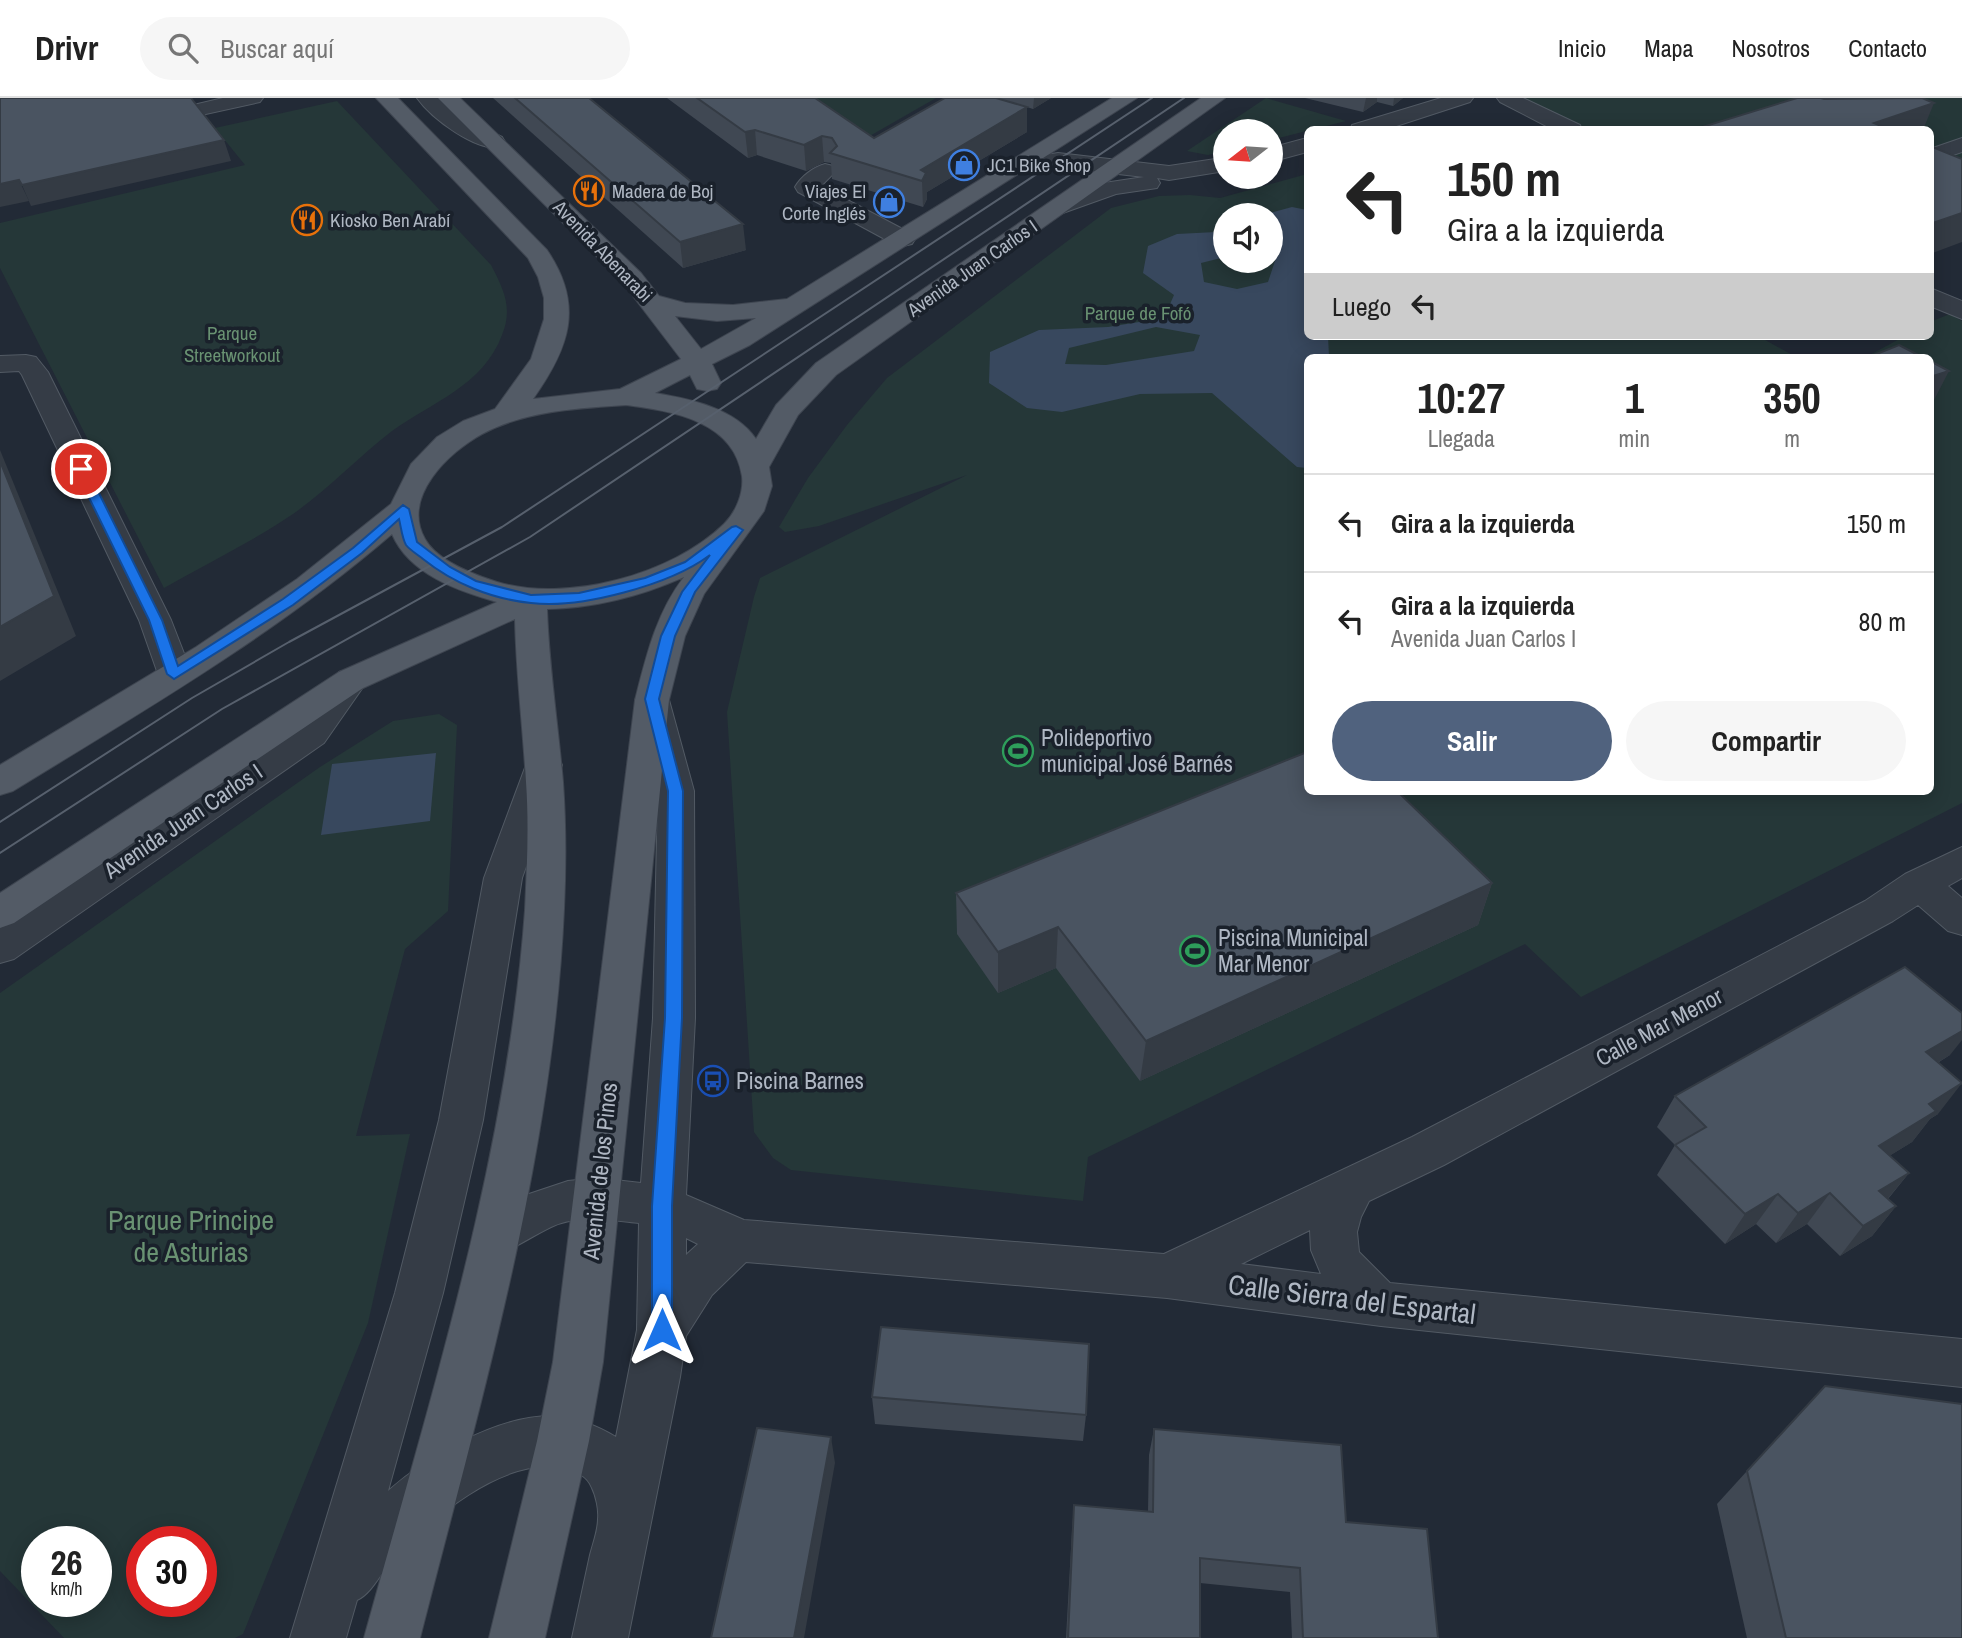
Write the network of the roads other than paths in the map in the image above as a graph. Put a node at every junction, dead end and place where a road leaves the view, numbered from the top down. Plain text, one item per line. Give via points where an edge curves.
1 (253, 98) edge
2 (386, 98) edge
3 (427, 98) edge
4 (448, 98) edge
5 (1126, 98) edge
6 (1215, 98) edge
7 (1463, 98) edge
8 (1507, 98) edge
9 (192, 111) edge
10 (1373, 126) edge
11 (1564, 126) edge
12 (494, 142) junction
13 (1151, 143) junction
14 (1962, 145) edge
15 (1304, 146) edge
16 (1283, 151) edge
17 (1016, 166) junction
18 (1934, 166) edge
19 (1116, 167) junction
20 (1213, 167) edge
21 (1213, 169) edge
22 (825, 171) dead end
23 (1213, 173) edge
24 (1060, 206) junction
25 (903, 239) junction
26 (1962, 286) edge
27 (1934, 296) edge
28 (1934, 298) edge
29 (806, 299) junction
30 (653, 302) junction
31 (1962, 312) edge
32 (697, 361) junction
33 (13, 363) edge
34 (626, 397) junction
35 (505, 415) junction
36 (728, 426) junction
37 (756, 465) junction
38 (403, 509) junction
39 (736, 530) junction
40 (531, 599) junction
41 (174, 674) junction
42 (351, 680) junction
43 (652, 699) junction
44 (544, 765) junction
45 (0, 782) edge
46 (1962, 861) edge
47 (1919, 884) junction
48 (0, 913) edge
49 (1962, 920) edge
50 (0, 948) edge
51 (1353, 1187) junction
52 (597, 1198) junction
53 (662, 1206) junction
54 (496, 1234) junction
55 (741, 1241) junction
56 (1167, 1276) junction
57 (1381, 1304) junction
58 (662, 1330) junction
59 (1962, 1363) edge
60 (563, 1441) junction
61 (431, 1491) junction
62 (626, 1517) junction
63 (323, 1622) edge
64 (392, 1638) edge
65 (517, 1638) edge
66 (600, 1638) edge

1 - 9 street
2 - 35 main road via 538,255 554,282 557,311 548,356 532,384
3 - 12 street via 459,126
4 - 12 main road, Avenida Abenarabi
5 - 17 main road
6 - 13 main road, Avenida Juan Carlos I
7 - 10 street
8 - 11 street
12 - 30 main road, Avenida Abenarabi
13 - 19 main road, Avenida Juan Carlos I
13 - 20 street via 1169,160
14 - 18 street
15 - 16 street
17 - 19 street via 1058,160
17 - 25 main road
19 - 21 street via 1169,173
19 - 24 main road, Avenida Juan Carlos I
22 - 25 street via 806,187
23 - 24 street via 1197,181 1127,185
24 - 37 main road, Avenida Juan Carlos I via 826,369 786,411
25 - 29 main road
26 - 27 street
28 - 31 street
29 - 30 main road via 781,307 718,314
29 - 32 main road
30 - 32 main road, Avenida Abenarabi
32 - 34 main road
32 - 36 main road, Avenida Abenarabi
33 - 41 street via 34,372 156,620
34 - 35 main road via 572,399
34 - 36 main road via 687,408
35 - 38 main road via 437,453 417,474
36 - 37 main road, Avenida Abenarabi
37 - 39 main road, Avenida de los Pinos via 757,493
38 - 40 main road via 411,543 451,575
38 - 41 main road via 288,602
39 - 40 main road via 689,564 650,581 579,597
39 - 43 main road, Avenida de los Pinos via 689,592 668,636
40 - 42 main road, Avenida Juan Carlos I
40 - 44 main road via 531,654
41 - 45 main road
42 - 48 main road, Avenida Juan Carlos I
42 - 50 street, Avenida Juan Carlos I via 310,734
43 - 52 main road, Avenida de los Pinos
43 - 53 street, Avenida de los Pinos via 676,791 674,1018
44 - 54 main road via 547,867 540,972 519,1121
44 - 63 street via 503,878 461,1120 422,1280
46 - 47 street, Calle Mar Menor
47 - 49 street
47 - 51 street, Calle Mar Menor via 1879,911
51 - 56 street, Calle Mar Menor
51 - 57 street via 1332,1238 1343,1270
52 - 53 street, Calle Sierra del Espartal
52 - 54 street, Calle Sierra del Espartal via 539,1210
52 - 60 main road, Avenida de los Pinos via 578,1362
53 - 55 street, Calle Sierra del Espartal
53 - 58 street, Avenida de los Pinos
54 - 61 main road
55 - 56 street, Calle Sierra del Espartal
55 - 58 street via 711,1260
56 - 57 street, Calle Sierra del Espartal
57 - 59 street, Calle Sierra del Espartal
58 - 62 street, Avenida de los Pinos
60 - 61 street via 508,1449 456,1473
60 - 62 street via 595,1453 607,1464 618,1484
60 - 65 main road, Avenida de los Pinos
61 - 63 street via 371,1542 348,1570
61 - 64 main road
62 - 66 street, Avenida de los Pinos

